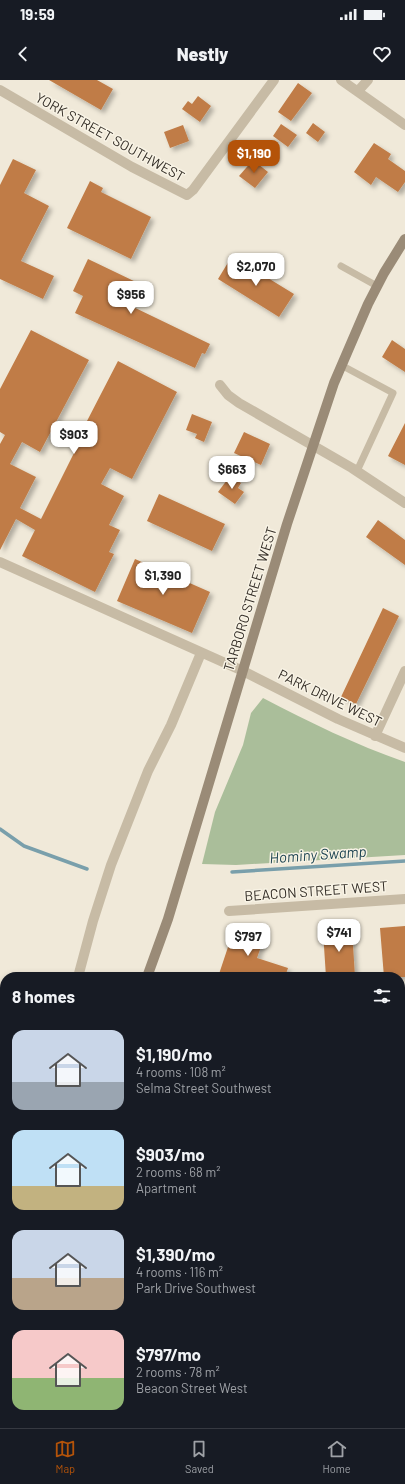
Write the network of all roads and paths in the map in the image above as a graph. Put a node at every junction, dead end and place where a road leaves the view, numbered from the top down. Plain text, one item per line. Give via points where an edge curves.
1 (274, 80) edge
2 (342, 80) edge
3 (368, 80) edge
4 (0, 90) edge
5 (358, 92) junction
6 (405, 125) edge
7 (405, 239) edge
8 (341, 266) dead end
9 (377, 286) junction
10 (341, 365) junction
11 (220, 386) dead end
12 (314, 446) junction
13 (357, 471) junction
14 (405, 503) edge
15 (0, 562) edge
16 (201, 653) junction
17 (405, 670) edge
18 (243, 671) junction
19 (376, 736) junction
20 (405, 748) edge
21 (405, 899) edge
22 (229, 912) dead end
23 (79, 972) edge
24 (149, 972) edge

1 - 4 street, YORK STREET SOUTHWEST via 187,195 132,167
2 - 5 street
3 - 5 street
5 - 6 street
7 - 9 main road, TARBORO STREET WEST
8 - 9 lane
9 - 10 main road, TARBORO STREET WEST
10 - 12 main road, TARBORO STREET WEST
10 - 13 lane via 393,393
11 - 12 street via 228,395
12 - 13 street
12 - 18 main road, TARBORO STREET WEST via 287,524
13 - 14 street
15 - 16 street, PARK DRIVE WEST
16 - 18 street, PARK DRIVE WEST
16 - 23 street via 171,725 148,771 111,865
17 - 19 street
18 - 19 street, PARK DRIVE WEST
18 - 24 main road, TARBORO STREET WEST via 168,919
19 - 20 street, PARK DRIVE WEST
21 - 22 street, BEACON STREET WEST

